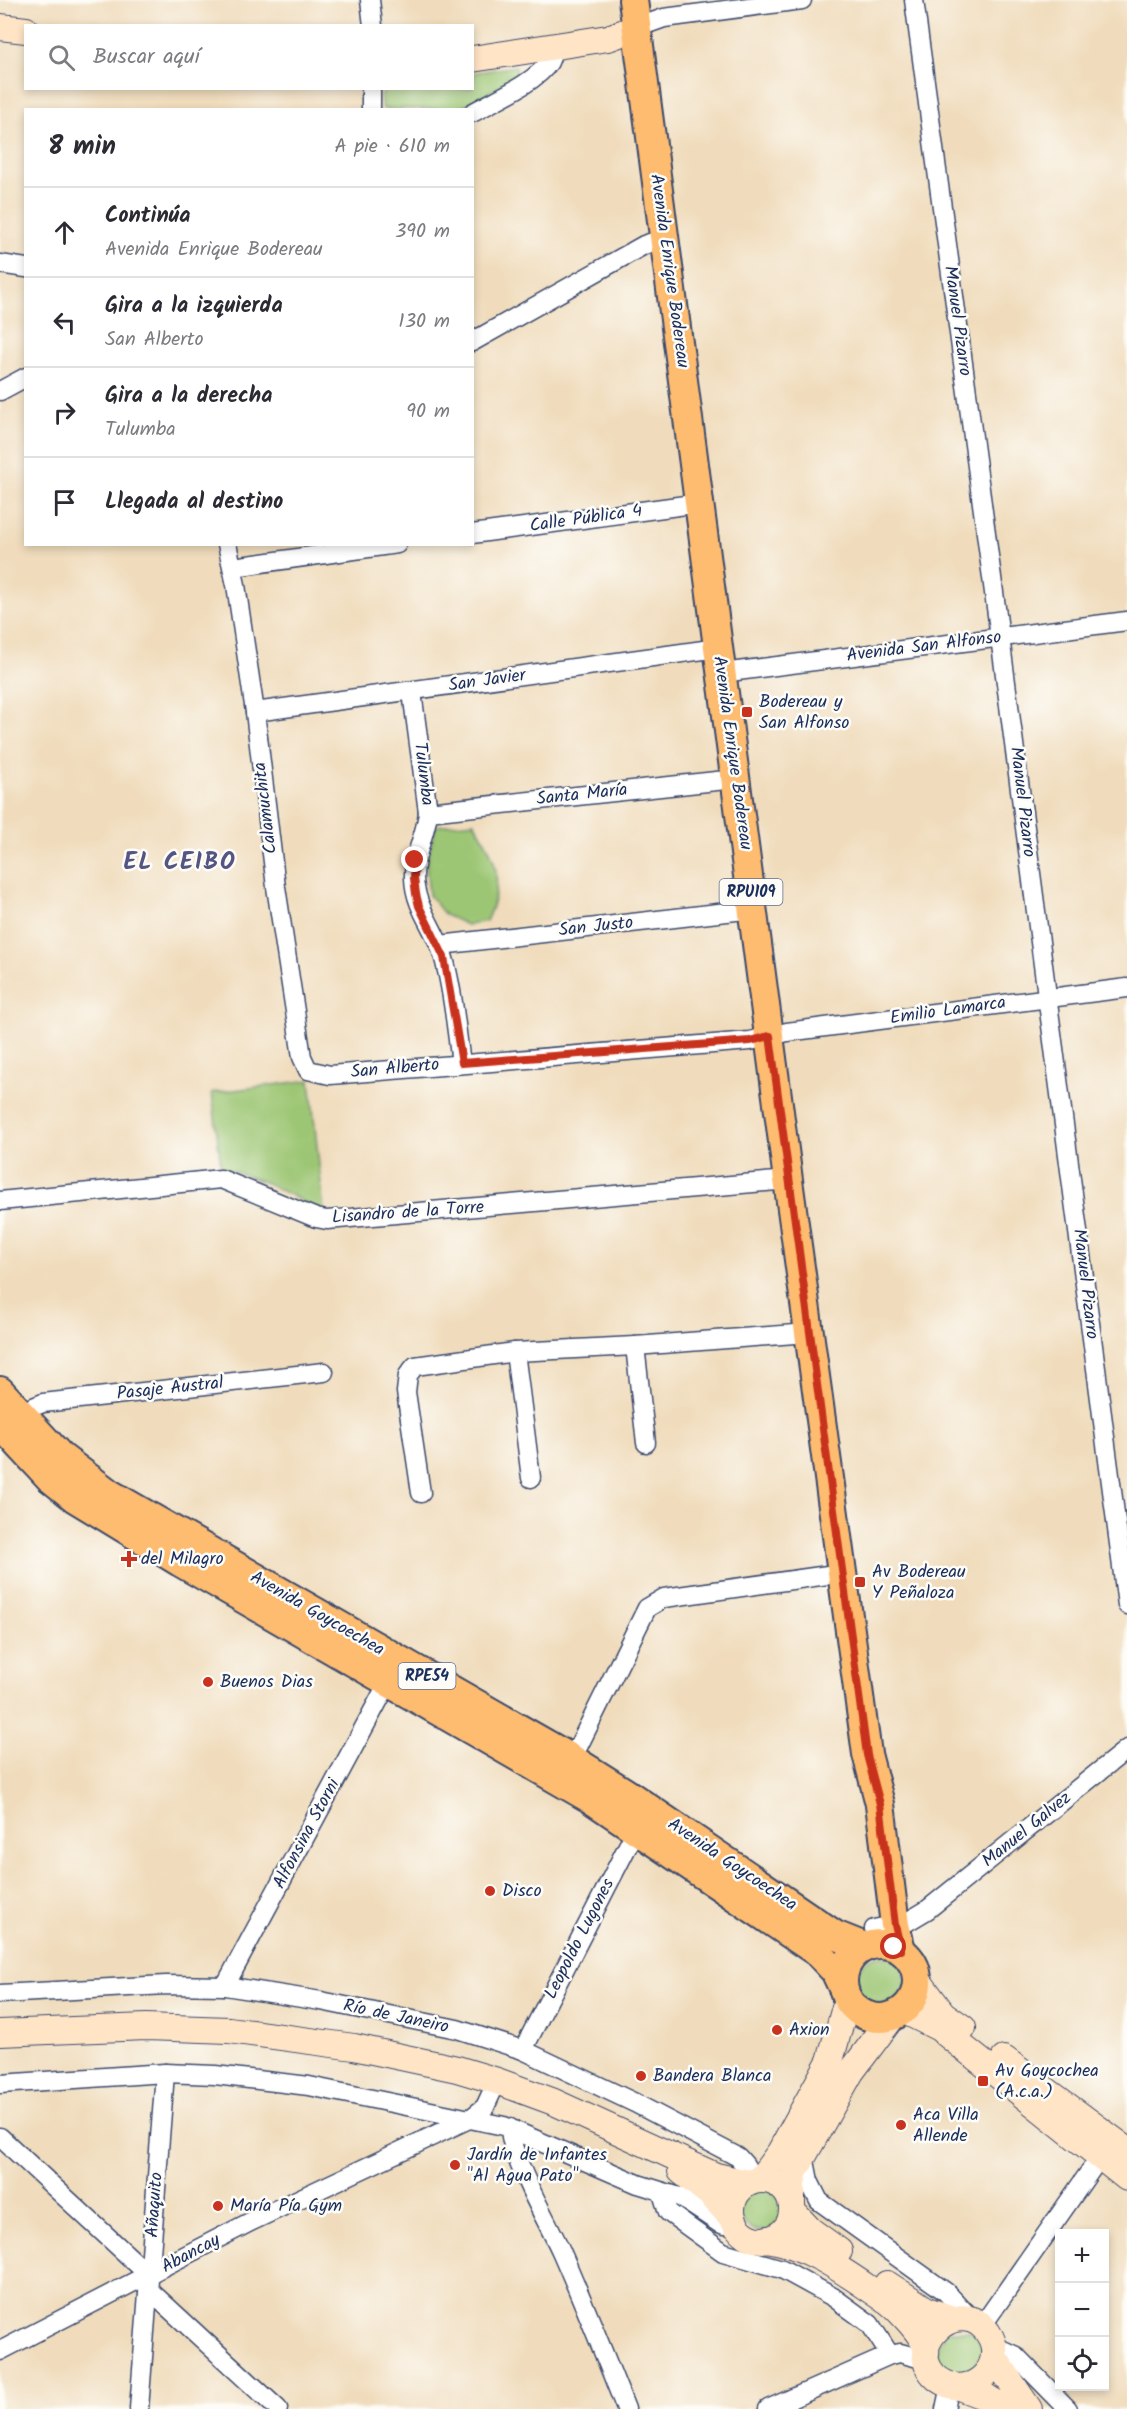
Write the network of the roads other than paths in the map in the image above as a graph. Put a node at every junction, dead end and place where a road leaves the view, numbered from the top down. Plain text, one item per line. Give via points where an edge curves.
1 (370, 0) edge
2 (633, 0) edge
3 (802, 0) edge
4 (914, 0) edge
5 (373, 24) edge
6 (0, 27) edge
7 (636, 28) junction
8 (24, 30) edge
9 (552, 47) junction
10 (474, 60) edge
11 (371, 90) edge
12 (371, 108) edge
13 (474, 112) edge
14 (665, 238) junction
15 (0, 264) edge
16 (24, 268) edge
17 (474, 341) edge
18 (24, 378) edge
19 (0, 391) edge
20 (700, 503) junction
21 (474, 534) edge
22 (228, 546) edge
23 (383, 546) edge
24 (233, 567) junction
25 (1127, 621) edge
26 (1000, 637) junction
27 (720, 661) junction
28 (412, 692) junction
29 (255, 712) junction
30 (735, 779) junction
31 (428, 812) junction
32 (753, 909) junction
33 (440, 945) junction
34 (1127, 988) edge
35 (1047, 998) junction
36 (770, 1036) junction
37 (462, 1063) junction
38 (309, 1070) joint
39 (788, 1180) junction
40 (0, 1202) edge
41 (809, 1333) junction
42 (635, 1346) junction
43 (515, 1352) junction
44 (324, 1372) dead end
45 (0, 1391) edge
46 (9, 1419) edge
47 (646, 1443) dead end
48 (531, 1478) dead end
49 (421, 1493) dead end
50 (843, 1573) junction
51 (1127, 1605) edge
52 (389, 1682) junction
53 (1127, 1749) edge
54 (572, 1759) junction
55 (637, 1828) junction
56 (927, 1910) junction
57 (868, 1957) junction
58 (917, 1979) junction
59 (225, 1986) junction
60 (0, 1994) edge
61 (898, 2013) junction
62 (146, 2027) junction
63 (0, 2033) edge
64 (0, 2045) edge
65 (523, 2050) junction
66 (165, 2073) junction
67 (497, 2081) junction
68 (0, 2084) edge
69 (471, 2118) junction
70 (510, 2128) junction
71 (0, 2137) edge
72 (648, 2146) junction
73 (1127, 2150) edge
74 (804, 2156) junction
75 (1100, 2157) junction
76 (1127, 2178) edge
77 (754, 2181) junction
78 (662, 2193) junction
79 (792, 2208) junction
80 (735, 2222) junction
81 (768, 2252) junction
82 (149, 2282) junction
83 (979, 2334) junction
84 (0, 2351) edge
85 (926, 2354) junction
86 (890, 2355) junction
87 (951, 2394) edge
88 (139, 2409) edge
89 (278, 2409) edge
90 (626, 2409) edge
91 (768, 2409) edge
92 (1006, 2409) edge
93 (1029, 2409) edge
94 (1068, 2409) edge

1 - 5 street
2 - 7 main road, Avenida Enrique Bodereau / RPU109
3 - 7 street via 664,18
4 - 26 street, Manuel Pizarro
6 - 8 main road
7 - 9 main road via 608,38
7 - 14 main road, Avenida Enrique Bodereau / RPU109
9 - 10 main road
9 - 13 street via 550,61 542,70
11 - 12 street
14 - 17 street
14 - 20 main road, Avenida Enrique Bodereau / RPU109
15 - 16 street
18 - 19 street
20 - 21 street, Calle Pública 4
20 - 27 main road, Avenida Enrique Bodereau / RPU109
22 - 24 street, Calamuchita
23 - 24 street
24 - 29 street, Calamuchita
25 - 26 street, Avenida San Alfonso
26 - 27 street, Avenida San Alfonso
26 - 35 street, Manuel Pizarro
27 - 28 street, San Javier
27 - 30 main road, Avenida Enrique Bodereau / RPU109
28 - 29 street, San Javier
28 - 31 street, Tulumba
29 - 38 street, Calamuchita via 276,887 302,1057
30 - 31 street, Santa María
30 - 32 main road, Avenida Enrique Bodereau / RPU109
31 - 33 street, Tulumba via 414,878 419,906
32 - 33 street, San Justo
32 - 36 main road, Avenida Enrique Bodereau / RPU109
33 - 37 street, Tulumba
34 - 35 street, Emilio Lamarca
35 - 36 street, Emilio Lamarca
35 - 51 street, Manuel Pizarro
36 - 37 street, San Alberto via 750,1041
36 - 39 main road, Avenida Enrique Bodereau / RPU109
37 - 38 street, San Alberto via 330,1075
39 - 40 street, Lisandro de la Torre via 327,1220 221,1179
39 - 41 main road, Avenida Enrique Bodereau / RPU109
41 - 42 street
41 - 50 main road, Avenida Enrique Bodereau / RPU109
42 - 43 street
42 - 47 street
43 - 48 street
43 - 49 street via 415,1366 408,1375 406,1392
44 - 46 street, Pasaje Austral via 43,1403
45 - 46 main road, Avenida Goycoechea / RPE54
46 - 52 main road, Avenida Goycoechea / RPE54 via 49,1476 75,1498
46 - 54 main road, Avenida Goycoechea / RPE54 via 110,1494
50 - 54 street via 655,1602 647,1608
50 - 57 main road, Avenida Enrique Bodereau / RPU109 via 867,1755 864,1800 878,1904
52 - 55 main road, Avenida Goycoechea / RPE54
52 - 59 street, Alfonsina Storni
53 - 56 street, Manuel Galvez
54 - 57 main road, Avenida Goycoechea / RPE54
55 - 57 main road, Avenida Goycoechea / RPE54 via 817,1952
55 - 65 street, Leopoldo Lugones
56 - 57 street, Manuel Galvez via 907,1922
56 - 57 street, Manuel Galvez via 908,1939
57 - 58 main road, RPE54 via 911,1961
57 - 61 main road, RPE54 via 859,2013 876,2018
57 - 77 main road, Avenida Enrique Bodereau via 830,2061 780,2152
58 - 61 main road via 914,1996
58 - 73 main road, RPE54 via 943,2014
59 - 60 street, Río de Janeiro via 166,1985
59 - 65 street, Río de Janeiro via 457,2029
61 - 74 main road via 851,2072
61 - 75 main road, RPE54 via 939,2028
62 - 63 main road
62 - 64 main road
62 - 67 main road via 229,2030 343,2045
65 - 77 street, Río de Janeiro via 738,2157
66 - 68 street
66 - 69 street via 309,2086
66 - 82 street, Añaquito
67 - 69 street, Abancay via 485,2108
67 - 72 main road via 554,2102
69 - 70 street
69 - 82 street, Abancay via 252,2221
70 - 78 street
70 - 90 street via 517,2158 561,2250
71 - 82 street
72 - 77 main road via 724,2179
72 - 80 main road via 701,2186
74 - 79 main road via 792,2182
74 - 83 street via 809,2181 819,2201 946,2292
75 - 76 main road, RPE54
75 - 83 street
77 - 79 main road via 769,2180 784,2189
77 - 80 main road via 739,2190 734,2199
78 - 80 street via 680,2197 719,2223
78 - 81 street via 668,2212 723,2252 744,2259
79 - 81 main road via 788,2226
79 - 83 main road via 820,2238 898,2292
80 - 81 main road
81 - 85 main road via 790,2243 808,2250 889,2302
81 - 86 street via 782,2269 833,2297 870,2324
82 - 84 street, Abancay
82 - 88 street, Añaquito
82 - 89 street
83 - 85 main road via 935,2329
83 - 87 main road via 986,2375
83 - 93 main road
83 - 94 street via 1016,2356
85 - 86 street
85 - 87 main road via 934,2376
86 - 91 street
87 - 92 main road via 988,2398

